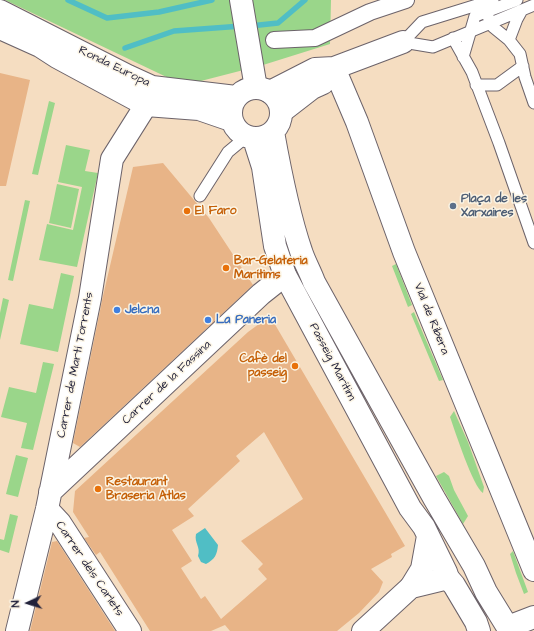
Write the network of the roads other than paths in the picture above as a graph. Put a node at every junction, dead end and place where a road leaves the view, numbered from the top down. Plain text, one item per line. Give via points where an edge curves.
1 (241, 0) edge
2 (406, 0) edge
3 (493, 0) edge
4 (517, 0) edge
5 (534, 6) edge
6 (483, 8) junction
7 (522, 10) junction
8 (0, 11) edge
9 (491, 22) junction
10 (0, 28) edge
11 (470, 31) junction
12 (453, 38) junction
13 (274, 40) dead end
14 (509, 40) junction
15 (403, 42) junction
16 (463, 57) junction
17 (522, 66) junction
18 (334, 68) junction
19 (476, 85) junction
20 (263, 90) junction
21 (236, 97) junction
22 (534, 103) edge
23 (146, 105) junction
24 (231, 120) junction
25 (263, 130) junction
26 (200, 196) dead end
27 (534, 243) edge
28 (285, 275) junction
29 (49, 500) junction
30 (428, 536) junction
31 (473, 566) junction
32 (534, 570) edge
33 (449, 579) junction
34 (411, 587) junction
35 (534, 617) edge
36 (509, 629) edge
37 (17, 631) edge
38 (130, 631) edge
39 (363, 631) edge
40 (479, 631) edge

1 - 20 street via 249,46
2 - 13 street via 370,12 315,38
3 - 6 lane
4 - 6 lane
5 - 7 lane
6 - 9 lane
6 - 11 lane via 475,16
6 - 15 lane via 422,22
7 - 9 lane
7 - 14 lane
8 - 21 street, Ronda Europa via 152,86
9 - 11 lane
9 - 14 lane via 493,27
10 - 23 street, Ronda Europa via 40,46
11 - 12 lane
11 - 16 lane
12 - 15 lane via 434,47
12 - 16 lane
14 - 17 lane via 520,54
15 - 18 street
16 - 19 lane
17 - 19 lane via 497,85
17 - 22 lane
18 - 20 street via 315,69
18 - 25 street via 323,83 312,88
18 - 32 street, Vial de Ribera via 357,122 404,252
19 - 27 lane
20 - 21 street via 245,90
20 - 25 street via 277,100
21 - 24 street via 231,107
23 - 24 street, Ronda Europa via 199,109
23 - 29 street, Carrer de Martí Torrents via 112,159 90,298
24 - 25 street via 238,131
25 - 26 lane via 228,152
25 - 28 street, Passeig Marítim via 263,167 275,246
25 - 31 street, Passeig Marítim via 278,163 301,251 314,282
28 - 29 street, Carrer de la Fassina via 261,294
28 - 30 street, Passeig Marítim via 410,508
29 - 37 street, Carrer de Martí Torrents
29 - 38 street, Carrer dels Carlets via 60,523
30 - 33 street, Passeig Marítim
30 - 34 street via 422,569
31 - 33 street via 475,577 467,585 462,587
31 - 36 street, Passeig Marítim
33 - 34 street
33 - 40 street, Passeig Marítim
34 - 39 street
35 - 36 street, Passeig Marítim

